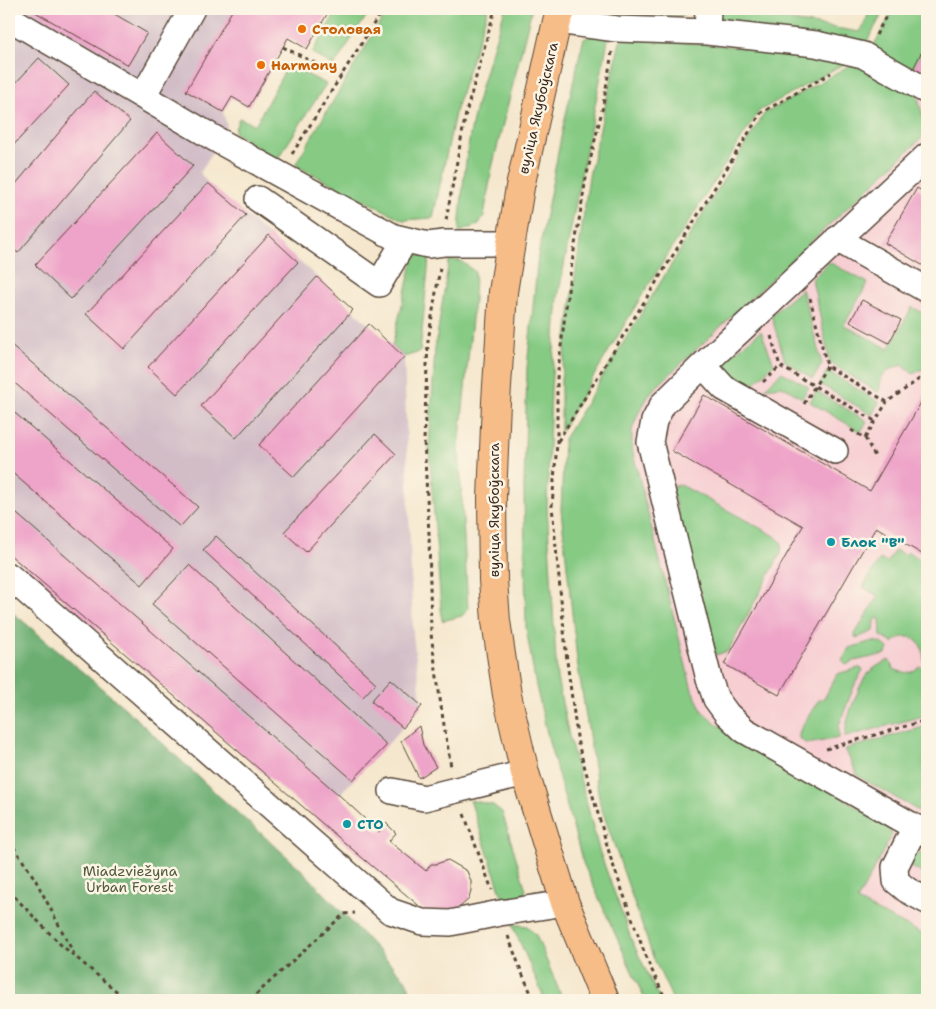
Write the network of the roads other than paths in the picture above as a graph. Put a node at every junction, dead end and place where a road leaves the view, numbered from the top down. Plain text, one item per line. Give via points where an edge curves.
1 (192, 9) edge
2 (560, 15) edge
3 (9, 18) edge
4 (708, 20) edge
5 (927, 91) edge
6 (143, 96) junction
7 (923, 165) edge
8 (258, 198) dead end
9 (837, 239) junction
10 (405, 240) junction
11 (511, 243) junction
12 (927, 290) edge
13 (702, 365) junction
14 (834, 451) dead end
15 (9, 576) edge
16 (525, 773) junction
17 (392, 791) dead end
18 (921, 830) edge
19 (927, 901) edge
20 (565, 902) junction
21 (605, 1000) edge

1 - 6 lane
2 - 4 lane via 616,29
2 - 11 main road, вуліца Якубоўскага via 520,187
3 - 6 lane
4 - 5 lane via 863,55
6 - 10 lane via 394,238
7 - 9 lane
8 - 10 lane via 380,284
9 - 12 lane
9 - 13 lane
10 - 11 lane via 428,245
11 - 16 main road, вуліца Якубоўскага via 503,292 496,402 493,580 507,695
13 - 14 lane via 724,388
13 - 18 lane via 663,404 654,421 650,442 716,699 744,730
15 - 20 lane via 390,911 422,922 450,923
16 - 17 lane via 424,798
16 - 20 main road, вуліца Якубоўскага
18 - 19 lane via 895,867 896,881
20 - 21 main road, вуліца Якубоўскага

